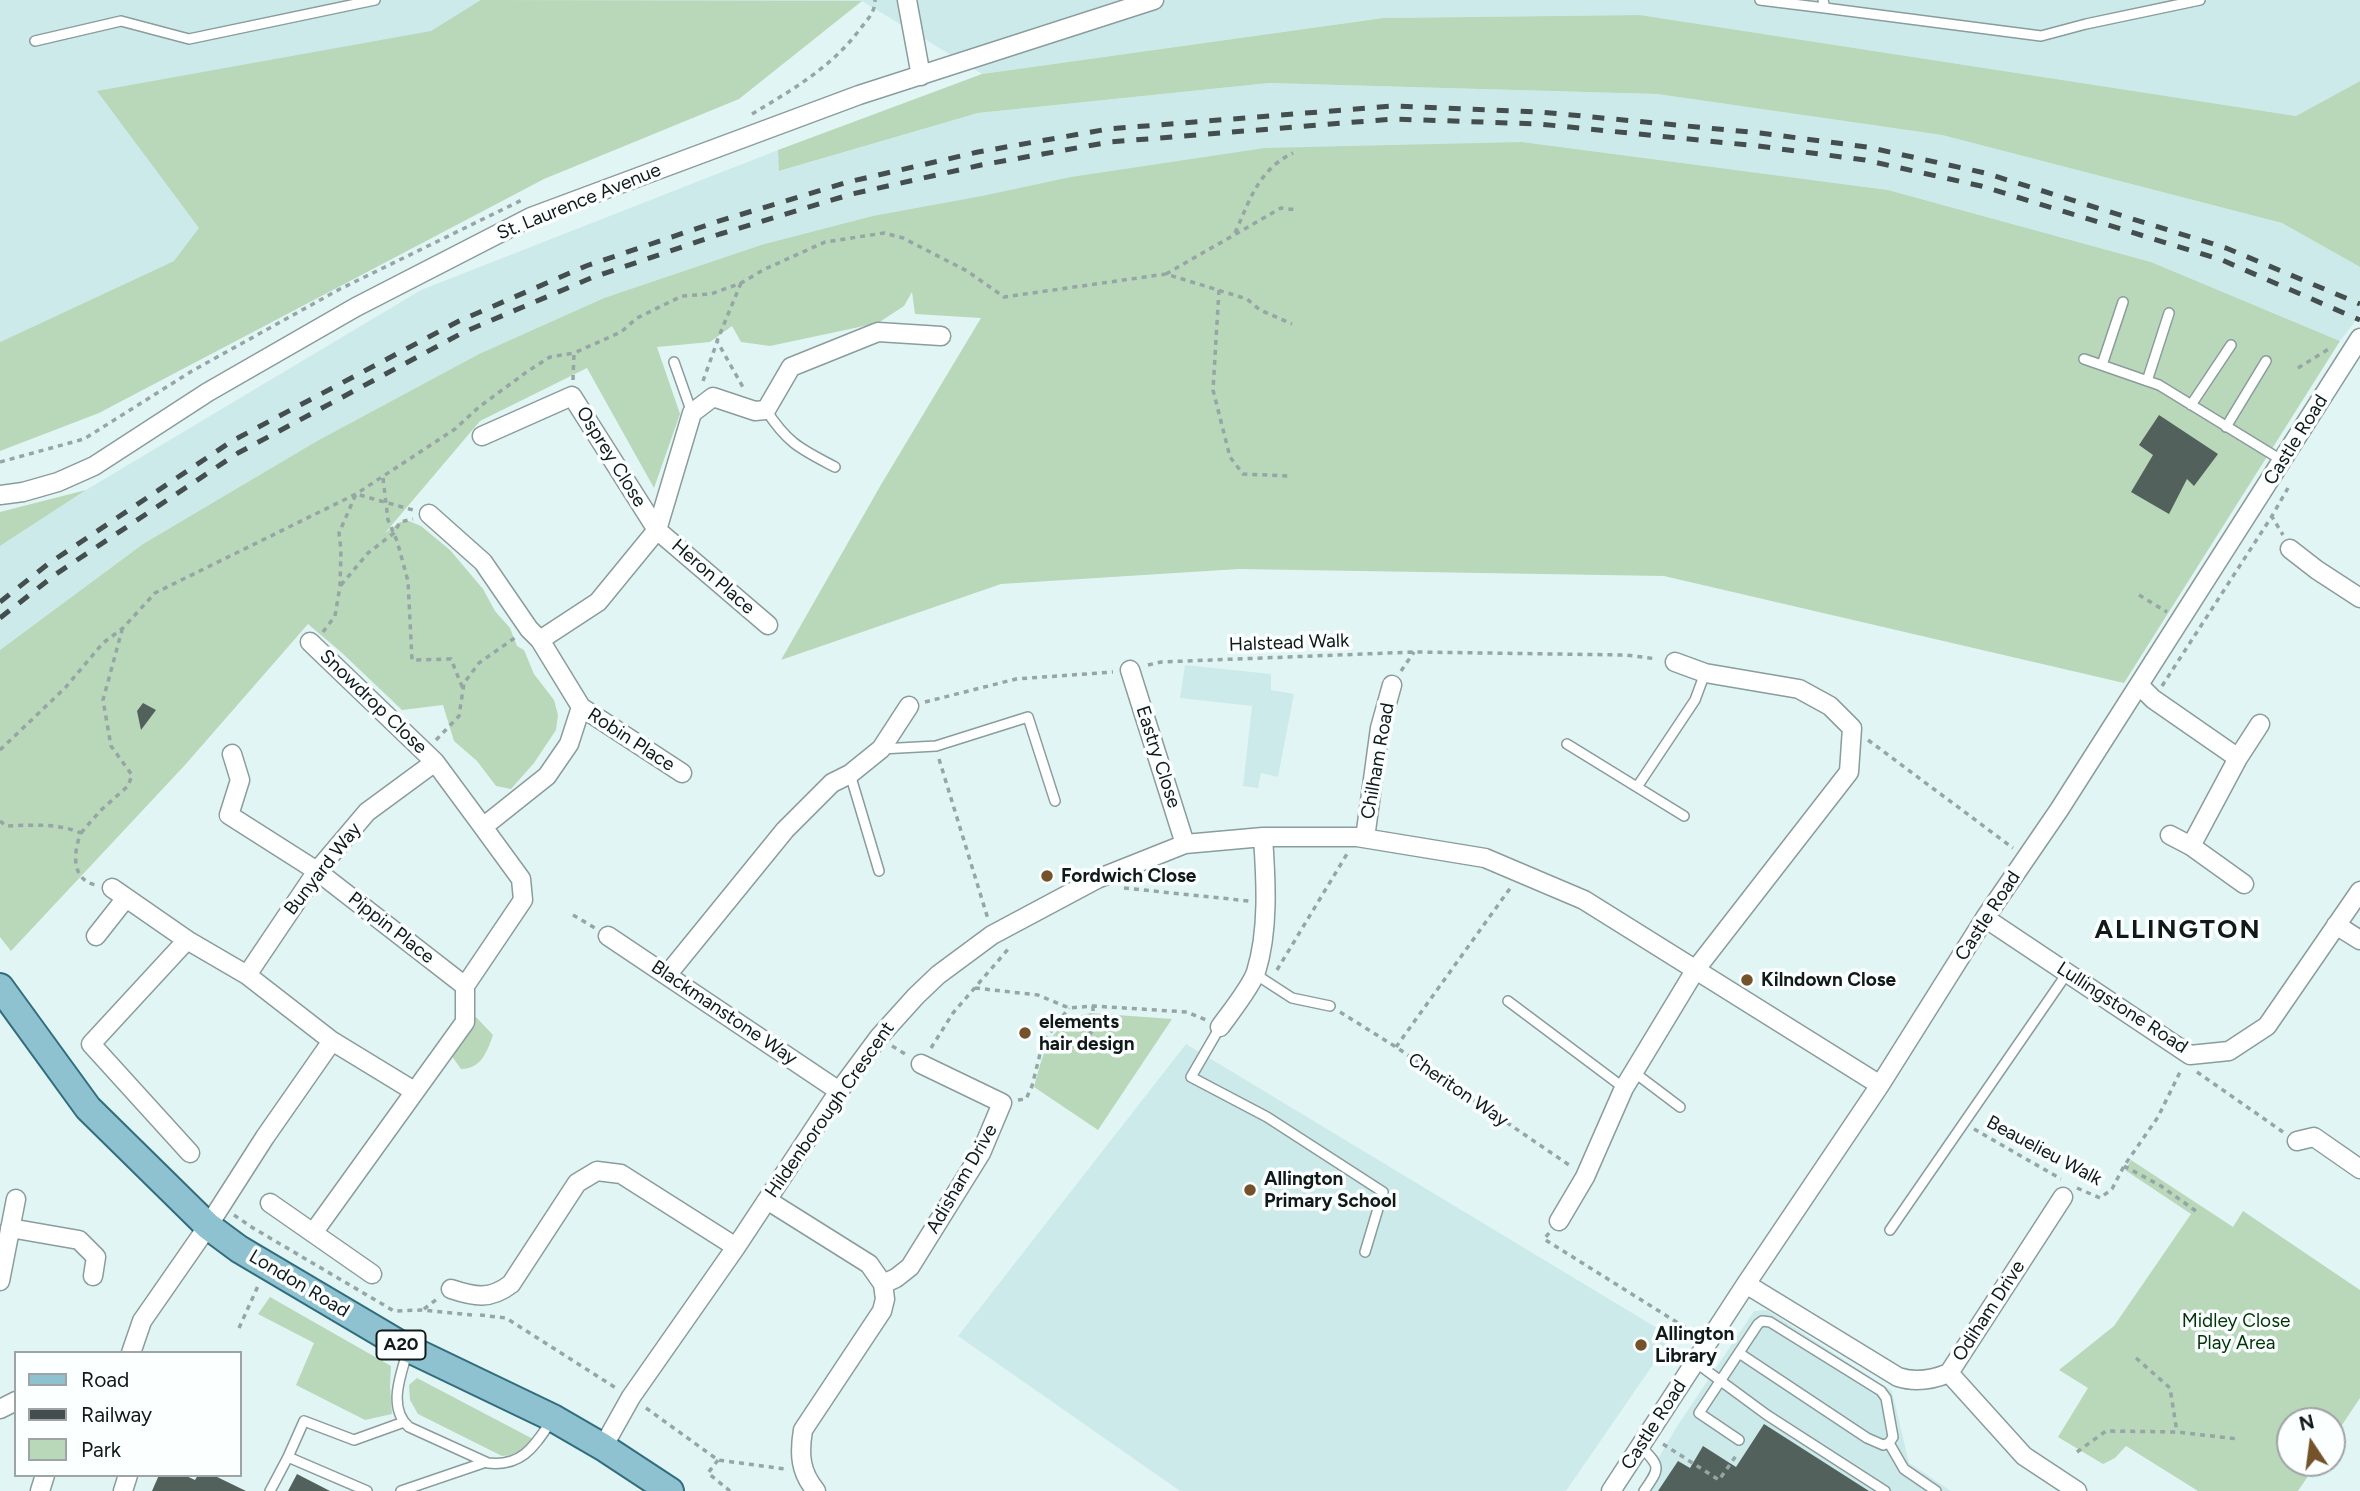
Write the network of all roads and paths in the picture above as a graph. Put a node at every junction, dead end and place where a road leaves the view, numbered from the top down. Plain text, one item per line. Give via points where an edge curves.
1 (375, 0) edge
2 (907, 0) edge
3 (1154, 0) edge
4 (1760, 0) edge
5 (2200, 0) edge
6 (1824, 4) edge
7 (34, 41) dead end
8 (921, 76) junction
9 (1293, 153) dead end
10 (1297, 210) dead end
11 (1234, 235) junction
12 (1166, 274) junction
13 (741, 283) junction
14 (1219, 290) junction
15 (2123, 302) dead end
16 (2169, 313) dead end
17 (1292, 324) dead end
18 (941, 336) dead end
19 (717, 341) junction
20 (2358, 342) edge
21 (2231, 345) dead end
22 (574, 353) junction
23 (2084, 359) dead end
24 (2266, 361) dead end
25 (674, 362) dead end
26 (2102, 365) junction
27 (2298, 368) dead end
28 (2147, 381) junction
29 (572, 396) junction
30 (2191, 405) junction
31 (761, 410) junction
32 (692, 413) junction
33 (2226, 427) junction
34 (482, 436) dead end
35 (2283, 461) junction
36 (835, 467) dead end
37 (1288, 476) dead end
38 (383, 478) junction
39 (356, 494) junction
40 (0, 495) edge
41 (384, 502) junction
42 (2256, 502) junction
43 (429, 514) junction
44 (657, 530) junction
45 (394, 533) junction
46 (2290, 549) joint
47 (340, 586) junction
48 (2139, 595) dead end
49 (2360, 598) edge
50 (2180, 621) junction
51 (768, 625) dead end
52 (123, 628) junction
53 (534, 634) junction
54 (312, 643) joint
55 (1675, 662) joint
56 (1130, 670) junction
57 (1705, 673) junction
58 (1392, 685) dead end
59 (2139, 685) junction
60 (463, 689) junction
61 (909, 706) joint
62 (581, 707) junction
63 (2259, 724) dead end
64 (1852, 728) junction
65 (1567, 744) dead end
66 (936, 746) junction
67 (881, 749) junction
68 (0, 750) edge
69 (232, 754) dead end
70 (429, 756) junction
71 (2238, 758) junction
72 (682, 773) dead end
73 (850, 774) junction
74 (1637, 786) junction
75 (1055, 801) dead end
76 (1684, 816) dead end
77 (0, 821) edge
78 (483, 827) junction
79 (81, 833) junction
80 (2170, 835) dead end
81 (1263, 837) junction
82 (1361, 838) junction
83 (1185, 845) junction
84 (2191, 846) junction
85 (2026, 857) junction
86 (317, 871) junction
87 (879, 871) dead end
88 (1521, 873) junction
89 (1087, 884) junction
90 (2244, 884) dead end
91 (2360, 891) edge
92 (119, 893) junction
93 (1265, 903) junction
94 (573, 915) dead end
95 (1985, 918) junction
96 (2336, 925) junction
97 (992, 934) junction
98 (96, 936) dead end
99 (608, 936) joint
100 (1017, 938) dead end
101 (187, 940) junction
102 (2360, 940) edge
103 (1696, 969) junction
104 (2068, 972) junction
105 (247, 975) junction
106 (667, 975) junction
107 (1262, 978) junction
108 (465, 986) junction
109 (0, 987) edge
110 (975, 988) junction
111 (1508, 1001) dead end
112 (1093, 1006) junction
113 (1330, 1006) joint
114 (1069, 1008) junction
115 (1220, 1027) junction
116 (879, 1037) junction
117 (1097, 1037) dead end
118 (332, 1041) junction
119 (1396, 1047) junction
120 (2187, 1059) junction
121 (921, 1064) junction
122 (1629, 1081) junction
123 (1880, 1086) junction
124 (414, 1091) junction
125 (839, 1091) junction
126 (1002, 1102) junction
127 (1680, 1107) dead end
128 (1963, 1123) junction
129 (2297, 1141) joint
130 (190, 1153) dead end
131 (2124, 1166) junction
132 (2360, 1169) edge
133 (1585, 1177) junction
134 (2063, 1197) dead end
135 (16, 1199) dead end
136 (767, 1199) junction
137 (270, 1203) dead end
138 (2200, 1214) dead end
139 (1559, 1221) joint
140 (208, 1226) junction
141 (10, 1228) junction
142 (1890, 1230) dead end
143 (313, 1233) junction
144 (736, 1247) junction
145 (1365, 1252) dead end
146 (268, 1265) junction
147 (372, 1274) dead end
148 (93, 1276) dead end
149 (0, 1281) edge
150 (883, 1284) junction
151 (1746, 1284) junction
152 (451, 1289) dead end
153 (239, 1328) dead end
154 (1707, 1342) junction
155 (408, 1349) junction
156 (132, 1351) edge
157 (1739, 1353) junction
158 (2136, 1358) dead end
159 (1695, 1362) junction
160 (1949, 1373) junction
161 (1721, 1381) junction
162 (553, 1419) junction
163 (404, 1422) junction
164 (2177, 1433) junction
165 (2238, 1439) dead end
166 (1661, 1443) dead end
167 (1889, 1443) junction
168 (1740, 1444) joint
169 (603, 1447) junction
170 (1641, 1447) junction
171 (2077, 1452) dead end
172 (288, 1457) junction
173 (486, 1462) junction
174 (803, 1472) junction
175 (270, 1491) edge
176 (366, 1491) edge
177 (401, 1491) edge
178 (670, 1491) edge
179 (730, 1491) edge
180 (816, 1491) edge
181 (1611, 1491) edge
182 (1644, 1491) edge
183 (1885, 1491) edge
184 (1936, 1491) edge
185 (2077, 1491) edge

1 - 7 lane via 189,39 121,21
2 - 8 street
3 - 8 street, St. Laurence Avenue
4 - 6 lane
5 - 6 lane via 2041,36
8 - 40 street, St. Laurence Avenue via 859,94 531,217 356,307 208,392 94,466 58,482
9 - 11 path via 1260,179
10 - 11 path via 1281,208
11 - 12 path
12 - 13 path via 1004,297 967,271 884,233 825,242
12 - 14 path
13 - 19 path
13 - 22 path via 711,294 682,296
14 - 17 path via 1247,299
14 - 37 path via 1213,390 1230,457 1243,474
15 - 26 lane
16 - 28 lane
18 - 31 street via 878,332 791,367
19 - 31 path
19 - 32 path
20 - 27 path via 2332,347
20 - 35 street, Castle Road
21 - 30 lane
22 - 29 path
22 - 38 path via 550,358 528,371
23 - 26 lane
24 - 33 lane
25 - 32 lane
26 - 28 lane
28 - 30 lane
29 - 34 street, Osprey Close
29 - 44 street, Osprey Close
30 - 33 lane
31 - 32 street via 713,397
31 - 36 lane via 796,447
32 - 44 street
33 - 35 lane
35 - 42 street, Castle Road
38 - 39 path
38 - 41 path
39 - 41 path
39 - 47 path via 339,533
39 - 52 path via 155,593
41 - 43 path
41 - 45 path
42 - 46 path via 2272,516
42 - 50 street, Castle Road
43 - 45 path via 400,522
43 - 53 street via 483,562
44 - 51 street, Heron Place
44 - 53 street via 598,602
45 - 47 path via 368,553
45 - 60 path via 408,581 412,660 451,659
46 - 49 street
47 - 54 path via 335,616
48 - 50 path
50 - 59 street, Castle Road
52 - 68 path
52 - 79 path via 103,700 111,746 132,775 128,786
53 - 60 path via 479,663
53 - 62 street
54 - 70 street, Snowdrop Close
55 - 56 path, Halstead Walk via 1626,655 1414,652 1160,662
55 - 57 street
56 - 61 path, Halstead Walk via 1016,679
56 - 83 street, Eastry Close
57 - 64 street via 1799,689 1830,706
57 - 74 lane via 1695,700
58 - 82 street, Chilham Road
59 - 71 street
59 - 85 street, Castle Road
60 - 70 path via 458,716
61 - 67 street
62 - 72 street, Robin Place
62 - 78 street via 569,744 547,776
63 - 71 street
64 - 85 path
64 - 103 street via 1849,772
65 - 74 lane
66 - 67 lane
66 - 75 lane via 1028,717
66 - 97 path
67 - 73 street
69 - 86 street, Pippin Place via 240,780 229,815
70 - 78 street
70 - 86 street, Bunyard Way via 367,812
71 - 84 street
73 - 87 lane
73 - 106 street via 831,783 785,830
74 - 76 lane
77 - 79 path via 6,826 55,826
78 - 108 street via 521,880 523,900
79 - 92 path via 73,853 81,876 87,883
80 - 84 street
81 - 82 street, Hildenborough Crescent
81 - 83 street, Hildenborough Crescent
81 - 93 street
82 - 88 street, Hildenborough Crescent via 1486,859
82 - 107 path
83 - 89 street, Hildenborough Crescent
84 - 90 street
85 - 95 street, Castle Road
86 - 105 street, Bunyard Way
86 - 108 street, Pippin Place
88 - 103 street, Hildenborough Crescent via 1584,900
88 - 119 path
89 - 93 path
89 - 97 street, Hildenborough Crescent
91 - 96 street, Lullingstone Road
92 - 98 street
92 - 101 street
93 - 107 street
94 - 99 path
95 - 104 street, Lullingstone Road
95 - 123 street, Castle Road
96 - 102 street
96 - 120 street, Lullingstone Road via 2267,1026 2229,1051
97 - 116 street, Hildenborough Crescent via 939,975
99 - 106 street, Blackmanstone Way
100 - 110 path
101 - 105 street
101 - 130 street via 91,1044
103 - 122 street
103 - 123 street, Hildenborough Crescent
104 - 120 street, Lullingstone Road
104 - 128 lane
105 - 118 street
106 - 125 street, Blackmanstone Way
107 - 113 lane via 1292,998
107 - 115 street
108 - 124 street via 465,1022
109 - 140 main road, London Road / A20 via 88,1108
110 - 114 path via 1038,995
110 - 121 path
111 - 122 lane
112 - 114 path
112 - 115 path via 1187,1012
112 - 117 path via 1093,1021 1086,1030
113 - 119 path, Cheriton Way
114 - 126 path via 1043,1042 1026,1099
115 - 145 lane via 1191,1077 1268,1117 1383,1192
116 - 121 path
116 - 125 street, Hildenborough Crescent
118 - 124 street
118 - 140 street
119 - 133 path, Cheriton Way
120 - 129 path
120 - 131 path via 2158,1116
121 - 126 street, Adisham Drive
122 - 127 lane
122 - 133 street
123 - 151 street, Castle Road
124 - 143 street
125 - 136 street, Hildenborough Crescent
126 - 150 street, Adisham Drive via 981,1153 910,1267
128 - 131 path, Beauelieu Walk via 2100,1198 2112,1189
128 - 142 lane
129 - 132 street via 2314,1136
131 - 138 path
133 - 139 street
134 - 160 street, Odiham Drive
135 - 141 street
136 - 144 street, Hildenborough Crescent
136 - 150 street via 869,1264
137 - 143 street
139 - 154 path via 1544,1239
140 - 146 main road, London Road / A20
140 - 156 street via 142,1321
141 - 148 street via 79,1240 96,1257
141 - 149 street
143 - 147 street
144 - 152 street via 621,1174 597,1171 577,1184 511,1284 489,1295
144 - 169 street, Hildenborough Crescent via 631,1397
146 - 153 path
146 - 155 main road, London Road / A20
150 - 174 street via 881,1311 803,1430
151 - 154 street, Castle Road
151 - 160 street, Odiham Drive via 1898,1377 1924,1381
154 - 159 street, Castle Road
155 - 162 main road, London Road / A20
155 - 163 lane via 397,1405
157 - 161 lane
157 - 167 lane via 1867,1438
157 - 167 lane via 1758,1324 1770,1322 1881,1391 1891,1422
158 - 164 path via 2171,1388
159 - 161 lane
159 - 170 street, Castle Road
160 - 185 street via 2024,1456
161 - 168 lane via 1699,1413
161 - 183 lane
162 - 169 main road, London Road / A20
162 - 173 lane via 522,1457 498,1464
163 - 172 lane via 354,1440 304,1421
163 - 173 lane
164 - 165 path
164 - 171 path via 2106,1431
166 - 168 path via 1719,1480
167 - 184 lane via 1904,1469
169 - 178 main road, London Road / A20
170 - 181 street, Castle Road
170 - 182 lane via 1656,1462 1657,1471
172 - 175 lane
172 - 176 lane
173 - 177 lane
174 - 179 path via 718,1460 708,1473
174 - 180 street

